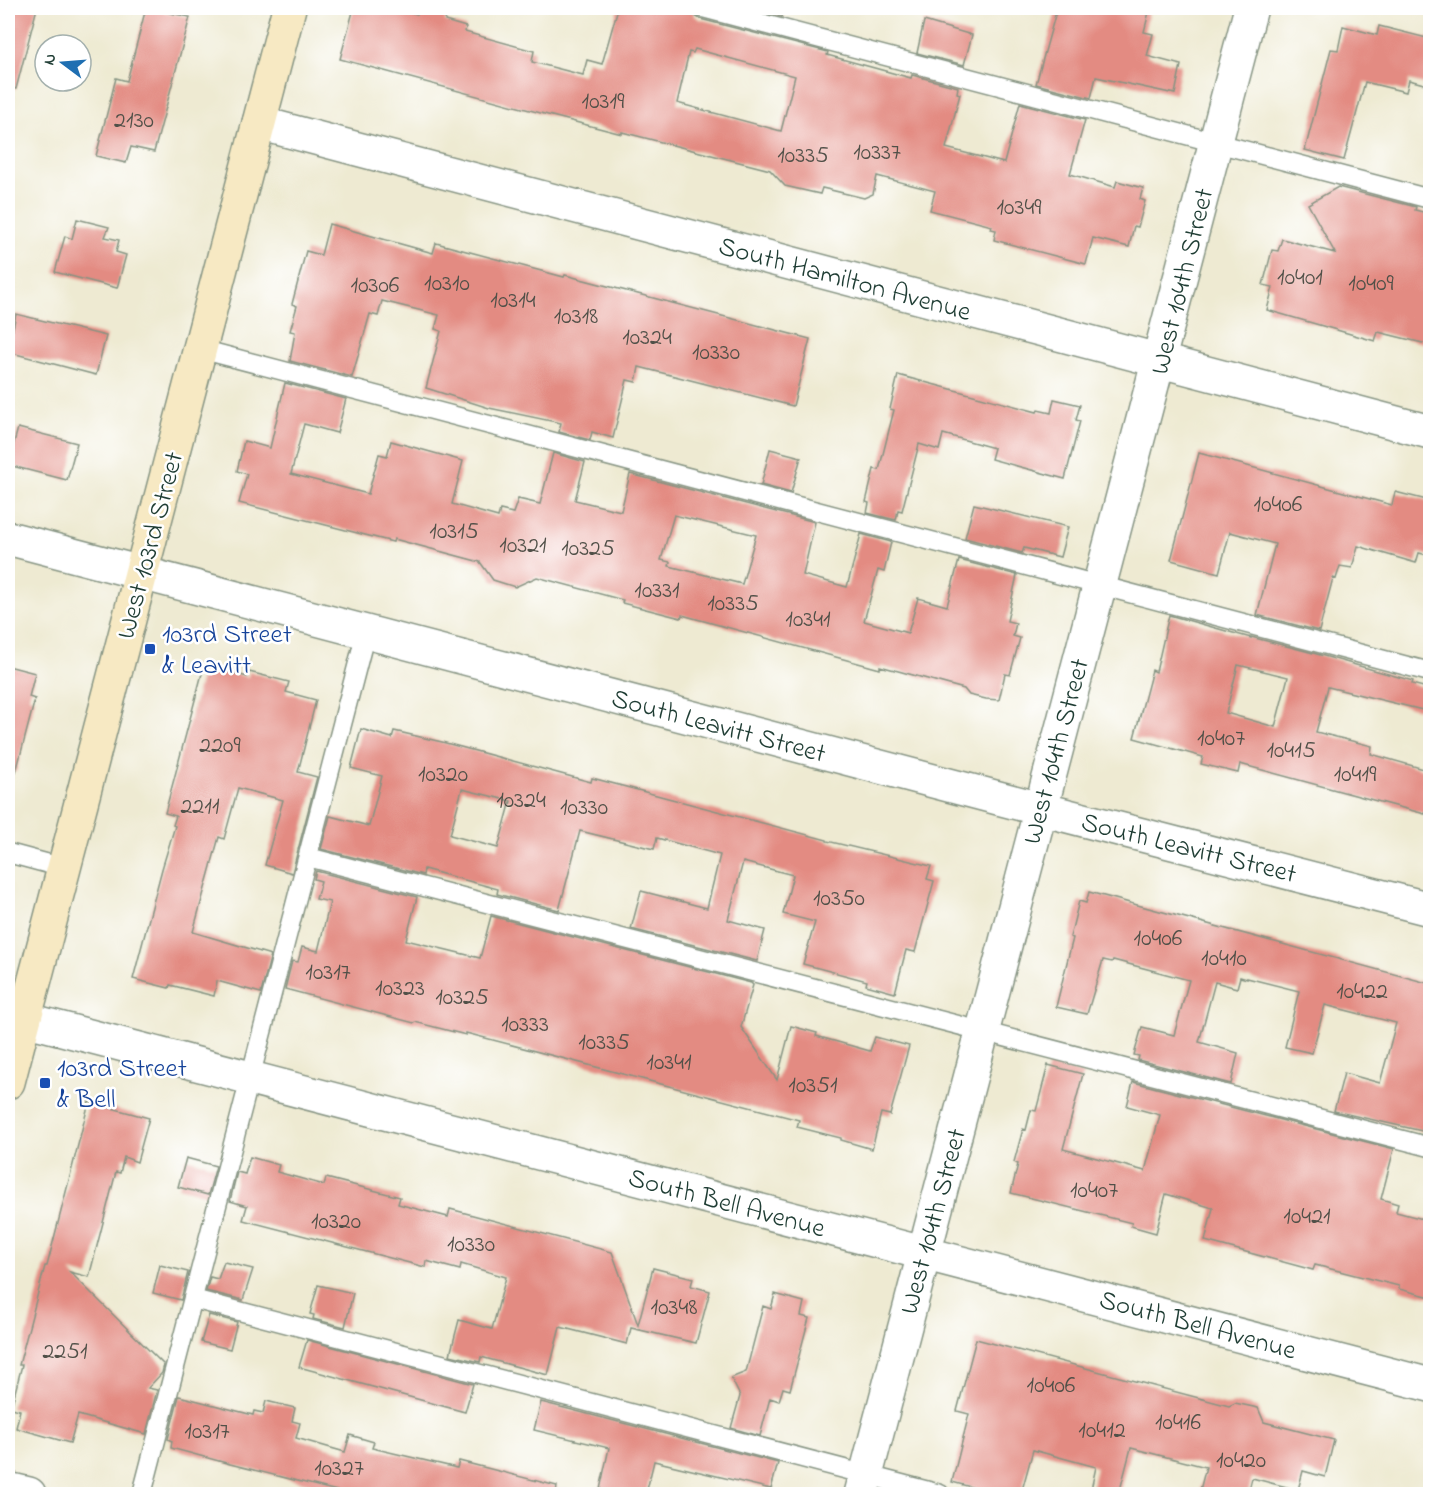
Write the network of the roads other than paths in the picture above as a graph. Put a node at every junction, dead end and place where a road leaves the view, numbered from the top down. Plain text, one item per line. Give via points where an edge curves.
1 (289, 8) edge
2 (703, 8) edge
3 (1251, 8) edge
4 (259, 123) junction
5 (1216, 142) junction
6 (1431, 199) edge
7 (200, 349) junction
8 (1161, 360) junction
9 (1431, 432) edge
10 (8, 538) edge
11 (141, 573) junction
12 (1100, 585) junction
13 (366, 632) junction
14 (1431, 672) edge
15 (1040, 809) junction
16 (8, 853) edge
17 (308, 857) junction
18 (64, 868) junction
19 (1431, 909) edge
20 (24, 1018) junction
21 (981, 1031) junction
22 (250, 1077) junction
23 (8, 1082) edge
24 (1431, 1147) edge
25 (924, 1253) junction
26 (193, 1299) junction
27 (1431, 1385) edge
28 (863, 1485) edge
29 (8, 1489) edge
30 (29, 1494) edge
31 (142, 1494) edge
32 (940, 1494) edge

1 - 4 main road, West 103rd Street
2 - 5 lane
3 - 5 street, West 104th Street
4 - 7 main road, West 103rd Street
4 - 8 street, South Hamilton Avenue
5 - 6 lane
5 - 8 street, West 104th Street
7 - 11 main road, West 103rd Street
7 - 12 lane
8 - 9 street, South Hamilton Avenue
8 - 12 street, West 104th Street
10 - 11 street, South Leavitt Street
11 - 13 street, South Leavitt Street
11 - 18 main road, West 103rd Street
12 - 14 lane
12 - 15 street, West 104th Street
13 - 15 street, South Leavitt Street
13 - 17 lane
15 - 19 street, South Leavitt Street
15 - 21 street, West 104th Street
16 - 18 lane
17 - 21 lane
17 - 22 lane
18 - 20 main road, West 103rd Street
20 - 22 street, South Bell Avenue
20 - 23 main road, West 103rd Street
21 - 24 lane
21 - 25 street, West 104th Street
22 - 25 street, South Bell Avenue
22 - 26 lane
25 - 27 street, South Bell Avenue
25 - 28 street, West 104th Street
26 - 28 lane
26 - 31 lane
28 - 32 lane
29 - 30 street

